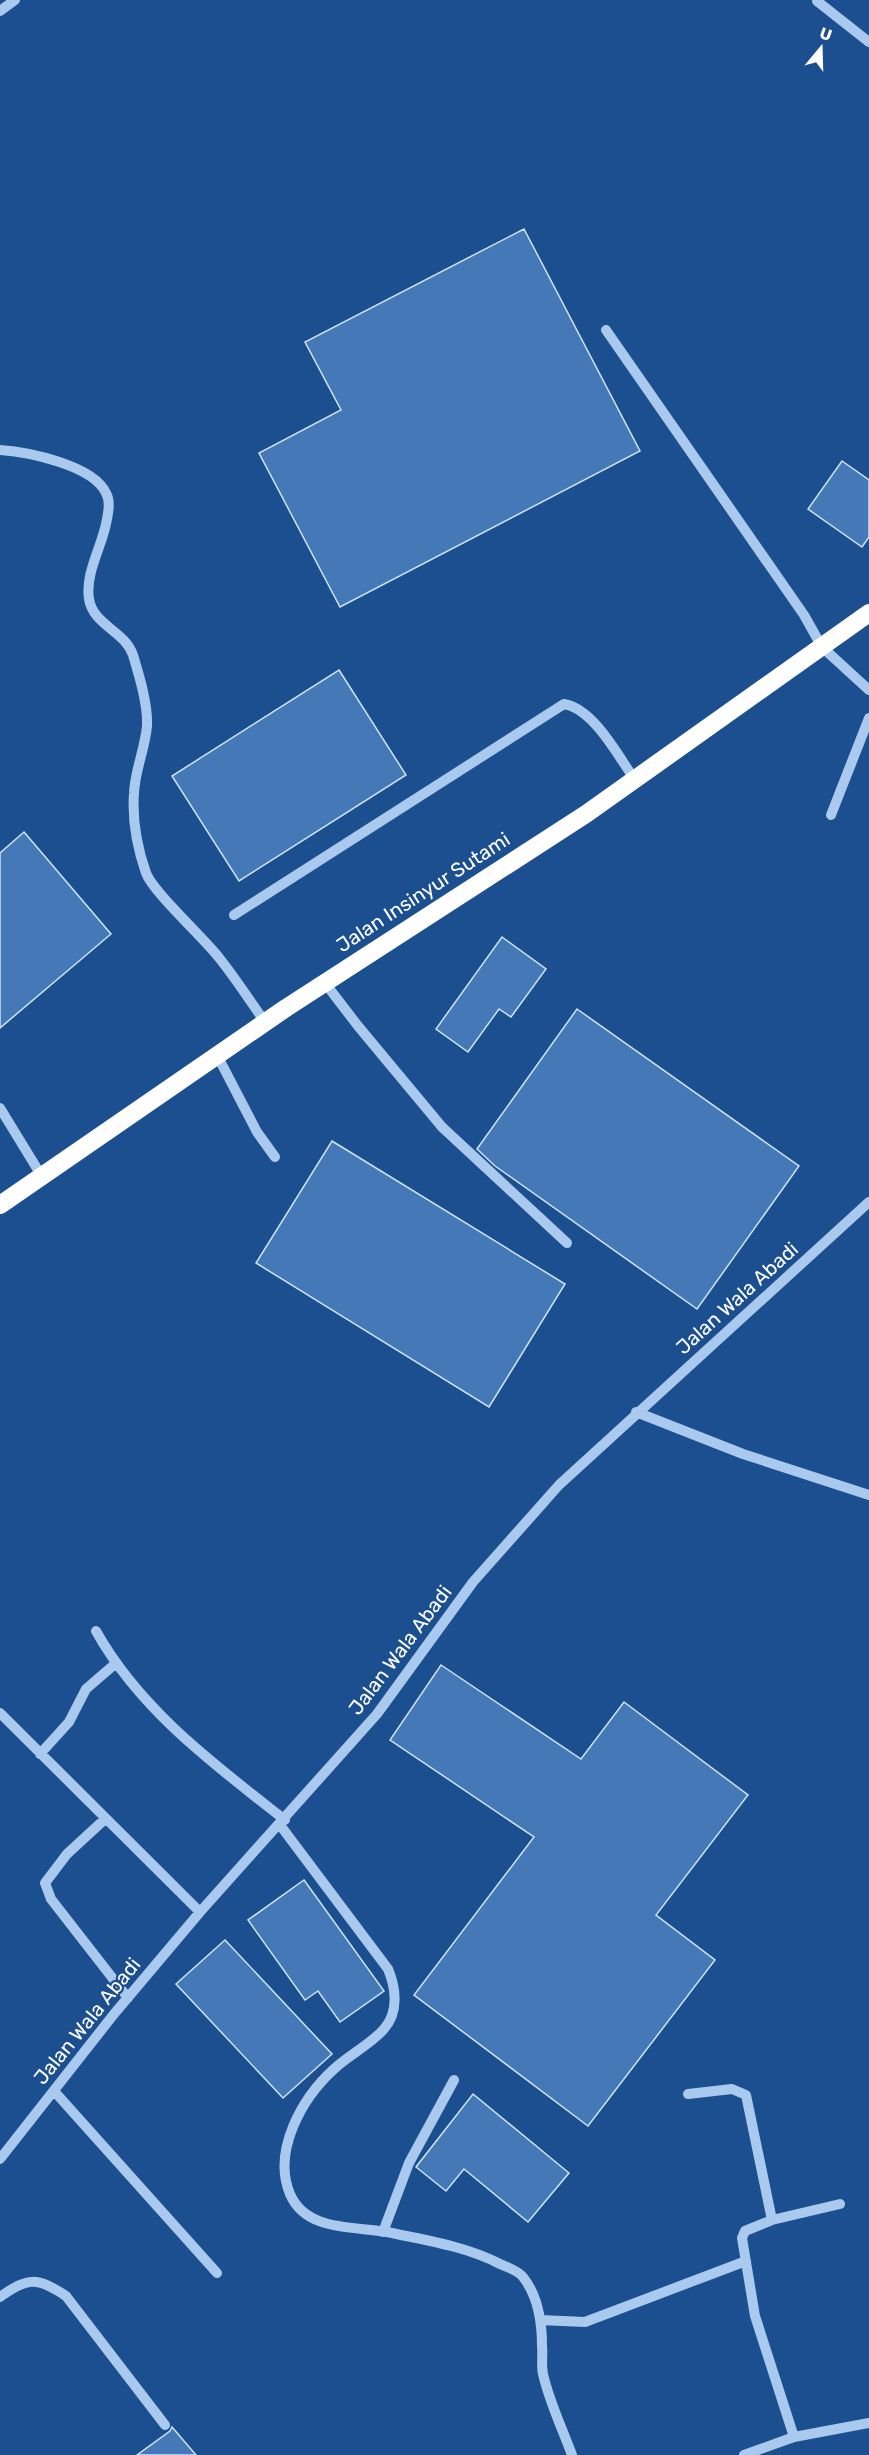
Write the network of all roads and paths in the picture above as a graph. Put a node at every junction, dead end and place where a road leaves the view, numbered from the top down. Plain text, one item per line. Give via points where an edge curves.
1 (15, 0) edge
2 (817, 0) edge
3 (0, 11) edge
4 (869, 42) edge
5 (606, 330) dead end
6 (0, 450) edge
7 (869, 613) edge
8 (822, 647) junction
9 (869, 690) edge
10 (869, 718) edge
11 (635, 780) junction
12 (831, 814) dead end
13 (234, 915) dead end
14 (326, 983) junction
15 (265, 1022) junction
16 (218, 1057) junction
17 (0, 1108) edge
18 (275, 1156) dead end
19 (41, 1175) junction
20 (869, 1202) edge
21 (0, 1205) edge
22 (567, 1243) dead end
23 (636, 1412) junction
24 (869, 1495) edge
25 (96, 1631) dead end
26 (115, 1664) junction
27 (0, 1713) edge
28 (40, 1755) junction
29 (105, 1819) junction
30 (282, 1823) junction
31 (200, 1912) junction
32 (128, 1998) junction
33 (454, 2080) dead end
34 (54, 2091) junction
35 (688, 2094) dead end
36 (0, 2160) edge
37 (840, 2204) dead end
38 (772, 2220) junction
39 (383, 2232) junction
40 (746, 2261) junction
41 (217, 2273) dead end
42 (0, 2297) edge
43 (540, 2320) junction
44 (869, 2423) edge
45 (165, 2425) dead end
46 (794, 2437) junction
47 (572, 2455) edge
48 (744, 2455) edge

1 - 3 street
2 - 4 street
5 - 8 street
6 - 15 street via 80,470 94,477 106,493 106,524 88,594 90,607 132,653 142,695 147,723 134,791 134,828 139,852 147,877 220,958
7 - 8 highway, Jalan Insinyur Sutami
8 - 9 street
8 - 11 highway, Jalan Insinyur Sutami
10 - 12 street
11 - 13 street via 589,715 575,705 564,704
11 - 14 highway, Jalan Insinyur Sutami
14 - 15 highway, Jalan Insinyur Sutami
14 - 22 street via 442,1127
15 - 16 highway, Jalan Insinyur Sutami
16 - 18 street via 257,1132
16 - 19 highway, Jalan Insinyur Sutami
17 - 19 street
19 - 21 highway, Jalan Insinyur Sutami
20 - 23 street, Jalan Wala Abadi
23 - 24 street via 743,1454
23 - 30 street, Jalan Wala Abadi via 559,1485 473,1582 377,1714
25 - 26 street
26 - 28 street via 86,1689 69,1722
26 - 30 street via 151,1706
27 - 28 street
28 - 29 street
29 - 31 street
29 - 32 street via 67,1854 45,1883 51,1899
30 - 31 street, Jalan Wala Abadi
30 - 39 street via 388,1969 395,1985 395,1999 384,2029 332,2071 304,2104 286,2149 285,2174 291,2196 303,2211 343,2228
31 - 32 street, Jalan Wala Abadi
32 - 34 street, Jalan Wala Abadi
33 - 39 street via 409,2163
34 - 36 street, Jalan Wala Abadi
34 - 41 street
35 - 38 street via 732,2089 746,2095
37 - 38 street
38 - 40 street via 745,2231 742,2244
39 - 43 street via 487,2256 522,2275 535,2299
40 - 43 street via 585,2322
40 - 46 street via 755,2316
42 - 45 street via 22,2281 46,2283 66,2296
43 - 47 street via 542,2371
44 - 46 street
46 - 48 street

